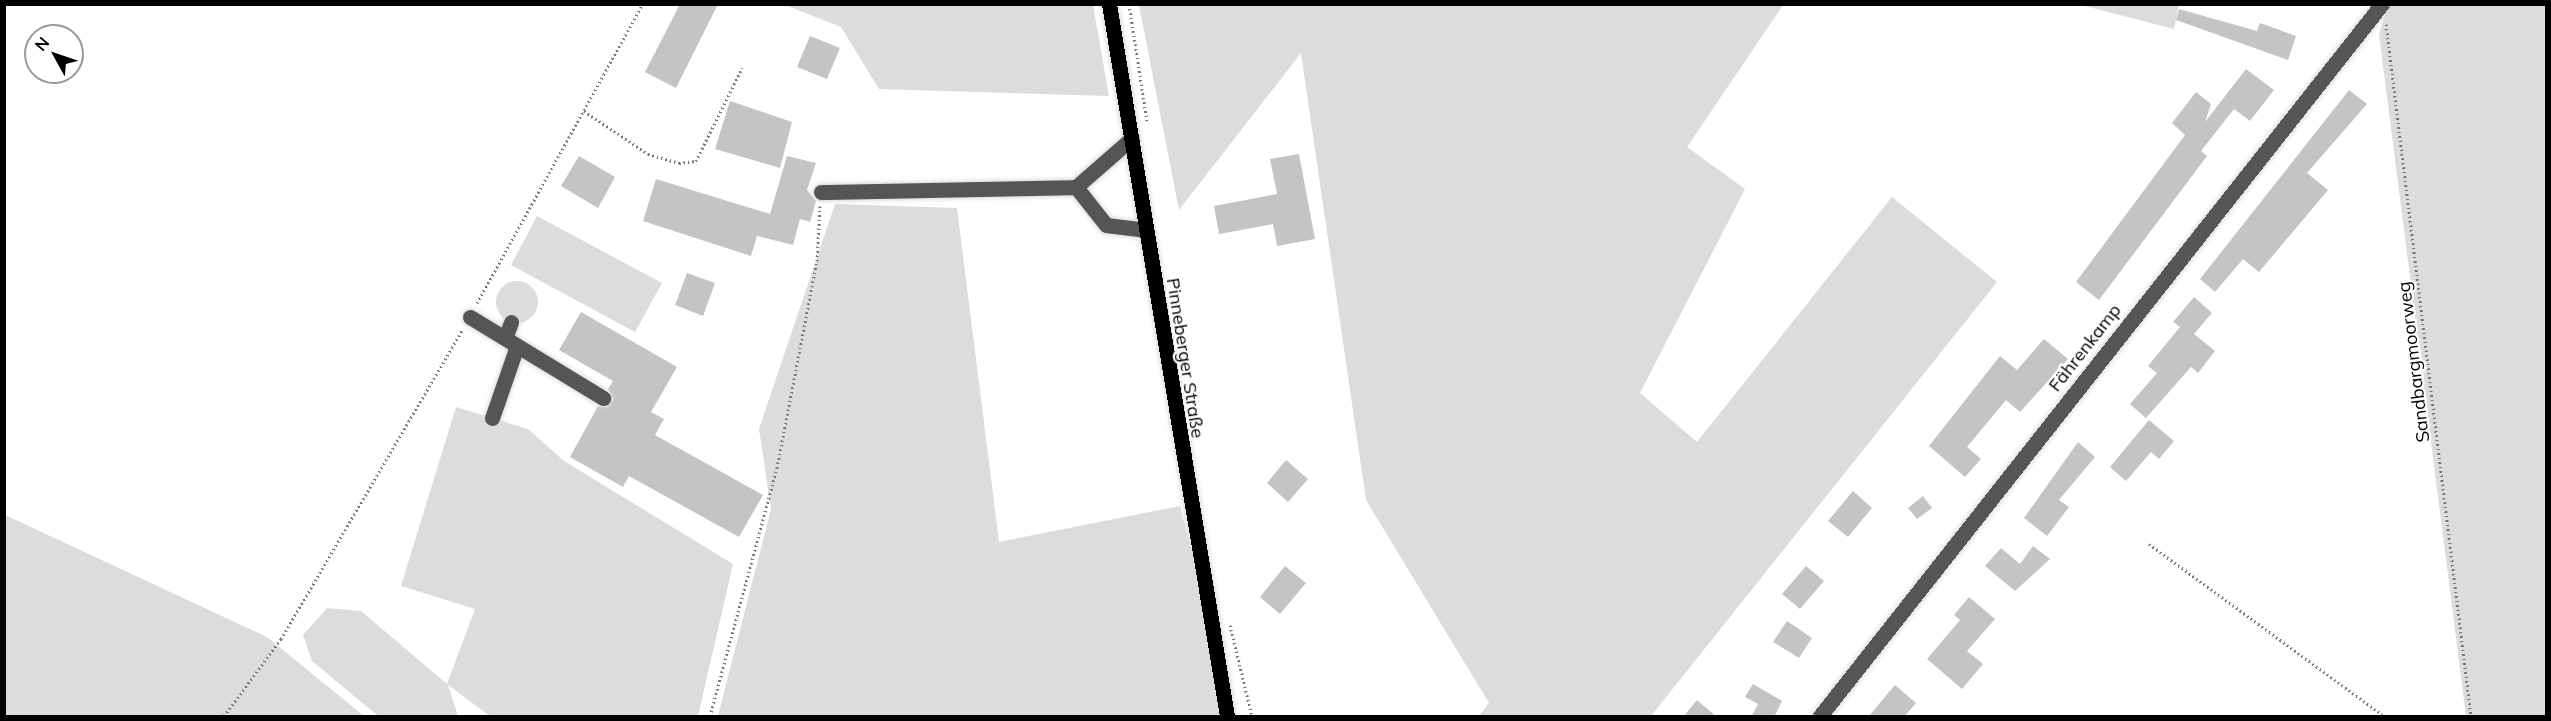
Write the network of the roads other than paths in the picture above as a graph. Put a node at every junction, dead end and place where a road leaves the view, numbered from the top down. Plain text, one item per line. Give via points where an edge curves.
1 (1109, 4) edge
2 (2384, 10) edge
3 (1132, 138) junction
4 (1076, 187) junction
5 (821, 192) road end
6 (1145, 230) junction
7 (470, 317) road end
8 (511, 322) dead end
9 (511, 342) junction
10 (603, 398) dead end
11 (492, 418) dead end
12 (1227, 717) edge
13 (1820, 717) edge

1 - 3 main road, Pinneberger Straße
2 - 13 street, Fährenkamp
3 - 4 street
3 - 6 main road, Pinneberger Straße
4 - 5 street
4 - 6 street via 1106,225
6 - 12 main road, Pinneberger Straße
7 - 9 street
8 - 9 street
9 - 10 street
9 - 11 street

